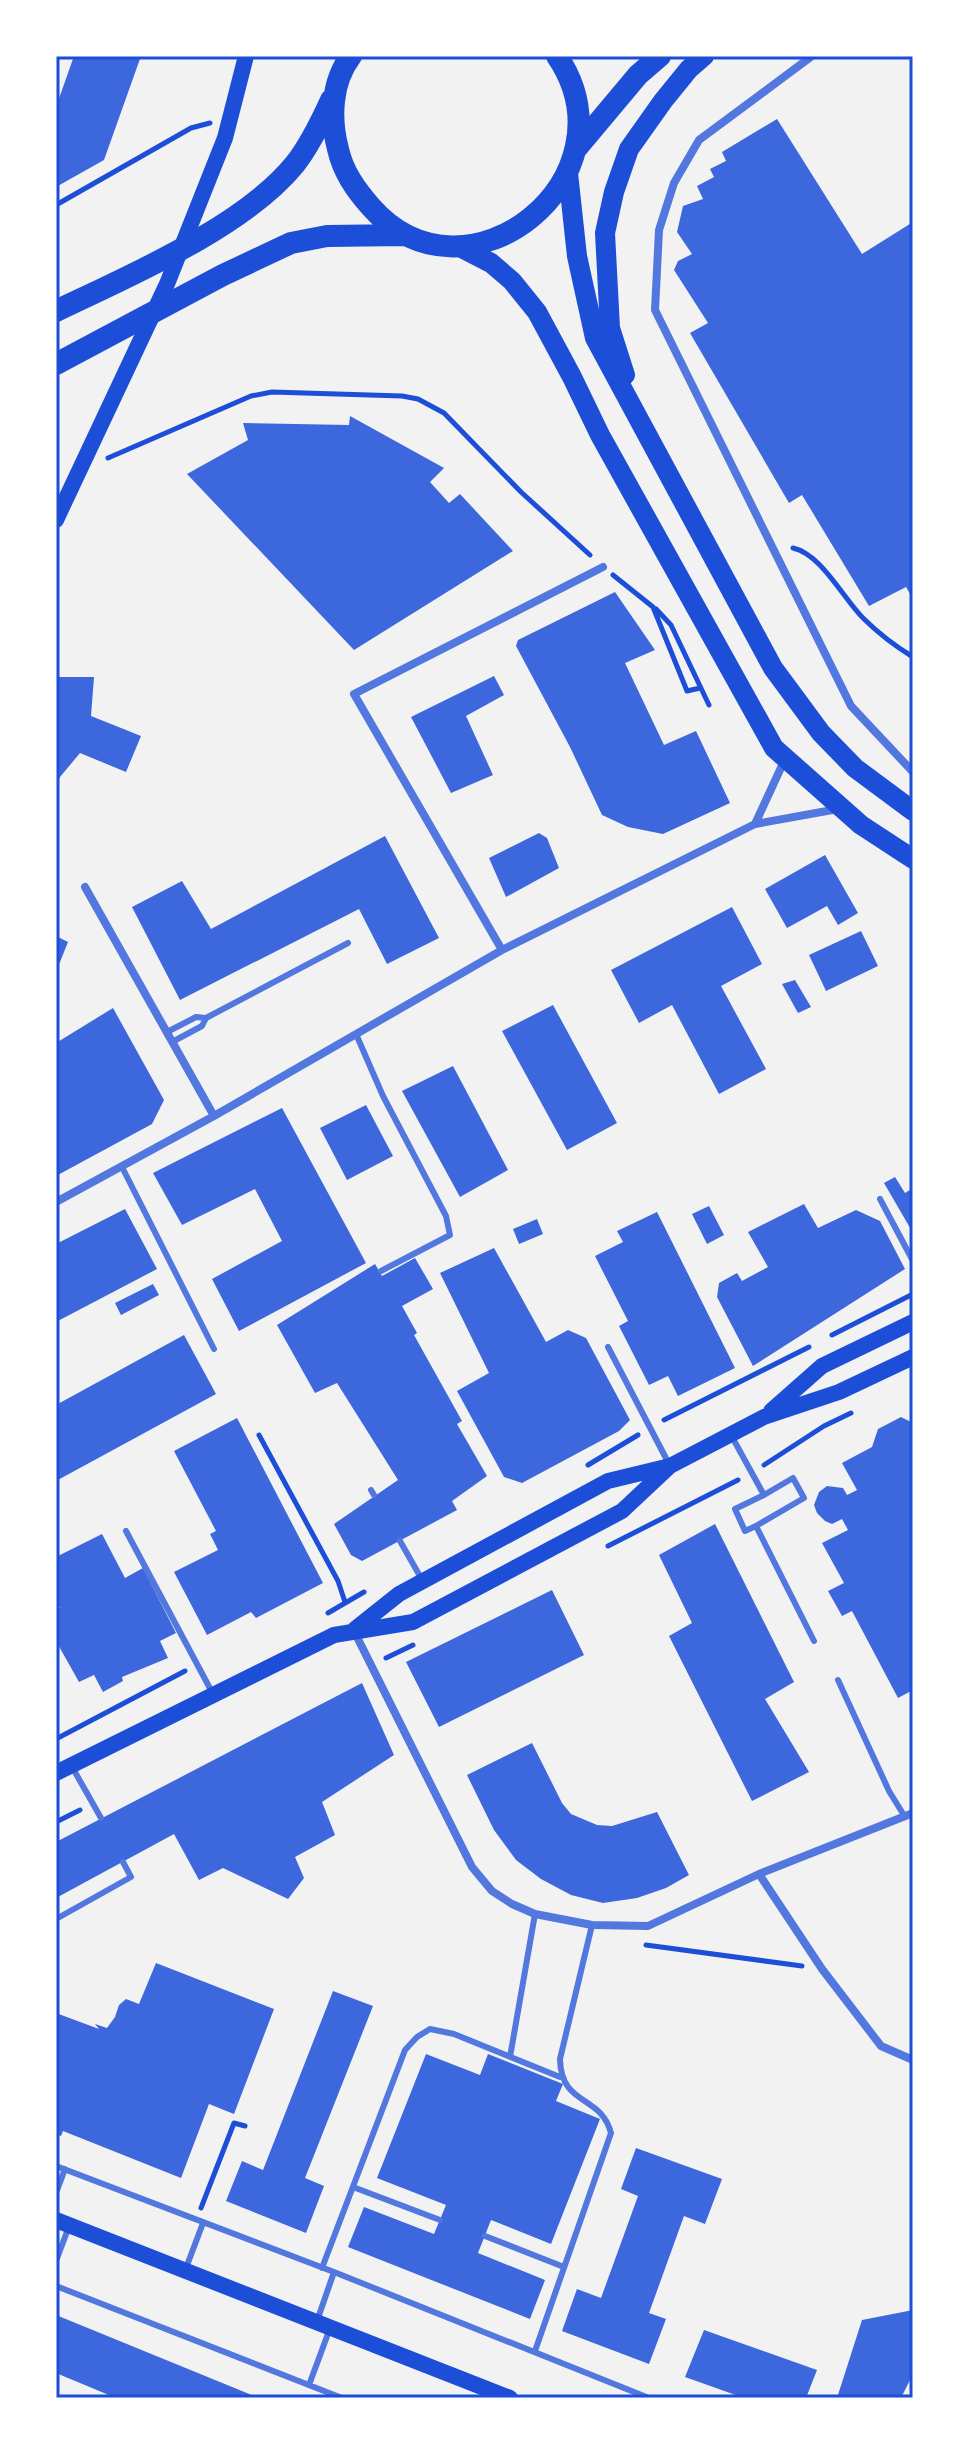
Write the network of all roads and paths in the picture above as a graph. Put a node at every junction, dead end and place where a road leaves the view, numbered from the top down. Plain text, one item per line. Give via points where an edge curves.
1 (246, 56) edge
2 (351, 56) edge
3 (557, 56) edge
4 (660, 56) edge
5 (704, 56) edge
6 (812, 56) edge
7 (334, 96) junction
8 (227, 130) junction
9 (576, 149) junction
10 (568, 173) junction
11 (56, 205) edge
12 (405, 235) junction
13 (458, 246) junction
14 (56, 311) edge
15 (56, 364) edge
16 (635, 410) junction
17 (78, 471) junction
18 (56, 520) edge
19 (793, 548) dead end
20 (603, 567) junction
21 (653, 607) junction
22 (913, 657) edge
23 (700, 688) junction
24 (709, 705) dead end
25 (785, 759) junction
26 (913, 772) edge
27 (842, 808) junction
28 (913, 811) edge
29 (755, 824) junction
30 (913, 859) edge
31 (85, 887) dead end
32 (348, 943) dead end
33 (502, 950) junction
34 (206, 1018) junction
35 (167, 1032) junction
36 (356, 1034) junction
37 (172, 1042) junction
38 (214, 1116) junction
39 (122, 1167) junction
40 (880, 1199) dead end
41 (56, 1202) edge
42 (913, 1261) edge
43 (381, 1271) dead end
44 (913, 1322) edge
45 (608, 1347) dead end
46 (214, 1349) dead end
47 (913, 1357) edge
48 (861, 1408) dead end
49 (764, 1417) junction
50 (259, 1435) dead end
51 (731, 1435) junction
52 (670, 1466) junction
53 (753, 1472) junction
54 (764, 1495) junction
55 (756, 1526) junction
56 (126, 1531) dead end
57 (400, 1541) dead end
58 (603, 1548) dead end
59 (423, 1582) junction
60 (354, 1630) junction
61 (423, 1640) dead end
62 (814, 1641) dead end
63 (372, 1666) junction
64 (838, 1680) dead end
65 (213, 1694) junction
66 (64, 1769) edge
67 (92, 1803) junction
68 (909, 1815) edge
69 (101, 1818) dead end
70 (56, 1822) edge
71 (123, 1862) dead end
72 (759, 1874) junction
73 (535, 1914) junction
74 (56, 1919) edge
75 (592, 1925) junction
76 (636, 1944) dead end
77 (822, 1969) junction
78 (510, 2057) junction
79 (913, 2060) edge
80 (560, 2077) junction
81 (245, 2126) dead end
82 (56, 2166) edge
83 (65, 2169) junction
84 (353, 2187) junction
85 (56, 2193) edge
86 (440, 2220) dead end
87 (63, 2222) edge
88 (200, 2222) junction
89 (485, 2236) dead end
90 (56, 2261) edge
91 (564, 2267) junction
92 (322, 2268) junction
93 (185, 2270) junction
94 (334, 2272) junction
95 (56, 2286) edge
96 (323, 2325) junction
97 (535, 2351) junction
98 (309, 2385) junction
99 (506, 2397) edge
100 (646, 2397) edge
101 (342, 2398) edge

1 - 8 main road
2 - 7 highway
3 - 9 highway via 578,109
4 - 9 highway
5 - 16 main road via 629,149 605,233 610,328
6 - 26 street via 699,140 674,183 659,230 655,310 851,706
7 - 12 highway via 333,131 342,164 380,217
7 - 14 highway via 295,164 268,192 217,228
8 - 11 path via 202,123
8 - 17 main road via 167,284
9 - 10 highway
10 - 13 highway via 549,202 523,225 492,240
10 - 16 main road via 577,256 595,338
12 - 13 highway
12 - 15 highway via 327,236 291,243
13 - 25 main road via 491,263 537,312 733,675
16 - 28 main road via 773,668 855,768
17 - 18 main road
17 - 20 path via 251,396 402,396 444,413
19 - 22 path via 819,563 864,620
20 - 21 path
20 - 33 street via 354,694
21 - 23 path via 671,625
21 - 23 path via 687,691
23 - 24 path
25 - 27 main road
25 - 29 street
27 - 29 street
27 - 30 main road
29 - 33 street
31 - 35 street
32 - 34 lane
33 - 36 street
34 - 35 lane via 196,1017
34 - 37 lane via 202,1026
35 - 37 street
36 - 38 street
36 - 43 lane via 446,1216 450,1235
37 - 38 street
38 - 39 street
39 - 41 street
39 - 46 lane
40 - 42 lane
44 - 49 main road via 822,1366
45 - 52 lane
47 - 49 main road via 839,1392
48 - 53 path
49 - 51 main road
50 - 60 path via 338,1581
51 - 52 main road
51 - 53 lane
52 - 59 main road via 608,1481
52 - 60 main road via 622,1511 413,1622
53 - 54 lane
53 - 58 path
54 - 55 lane via 735,1509 745,1531
54 - 55 lane via 793,1478 804,1498
55 - 62 lane
56 - 65 lane
57 - 59 lane
59 - 60 main road
60 - 63 street
60 - 65 main road
61 - 63 path
63 - 73 street via 472,1867 492,1891
64 - 68 lane via 889,1791
65 - 66 main road
66 - 67 lane
67 - 69 lane
67 - 70 path
68 - 72 street
71 - 74 lane via 131,1877
72 - 75 street via 648,1926
72 - 77 street
73 - 75 street
73 - 78 lane
75 - 80 lane
76 - 77 path
77 - 79 street via 881,2046
78 - 80 lane
78 - 84 lane via 454,2034 430,2029 417,2037 405,2050
80 - 91 lane via 572,2094 607,2119 611,2133
81 - 88 path via 234,2123
82 - 83 lane
83 - 85 lane
83 - 88 lane
84 - 86 lane
84 - 92 lane
87 - 90 lane
87 - 93 main road
88 - 92 lane
88 - 93 lane
89 - 91 lane
91 - 97 lane
92 - 94 lane
93 - 96 main road
94 - 96 lane
94 - 97 lane
95 - 98 lane
96 - 98 lane
96 - 99 main road
97 - 100 lane
98 - 101 lane

